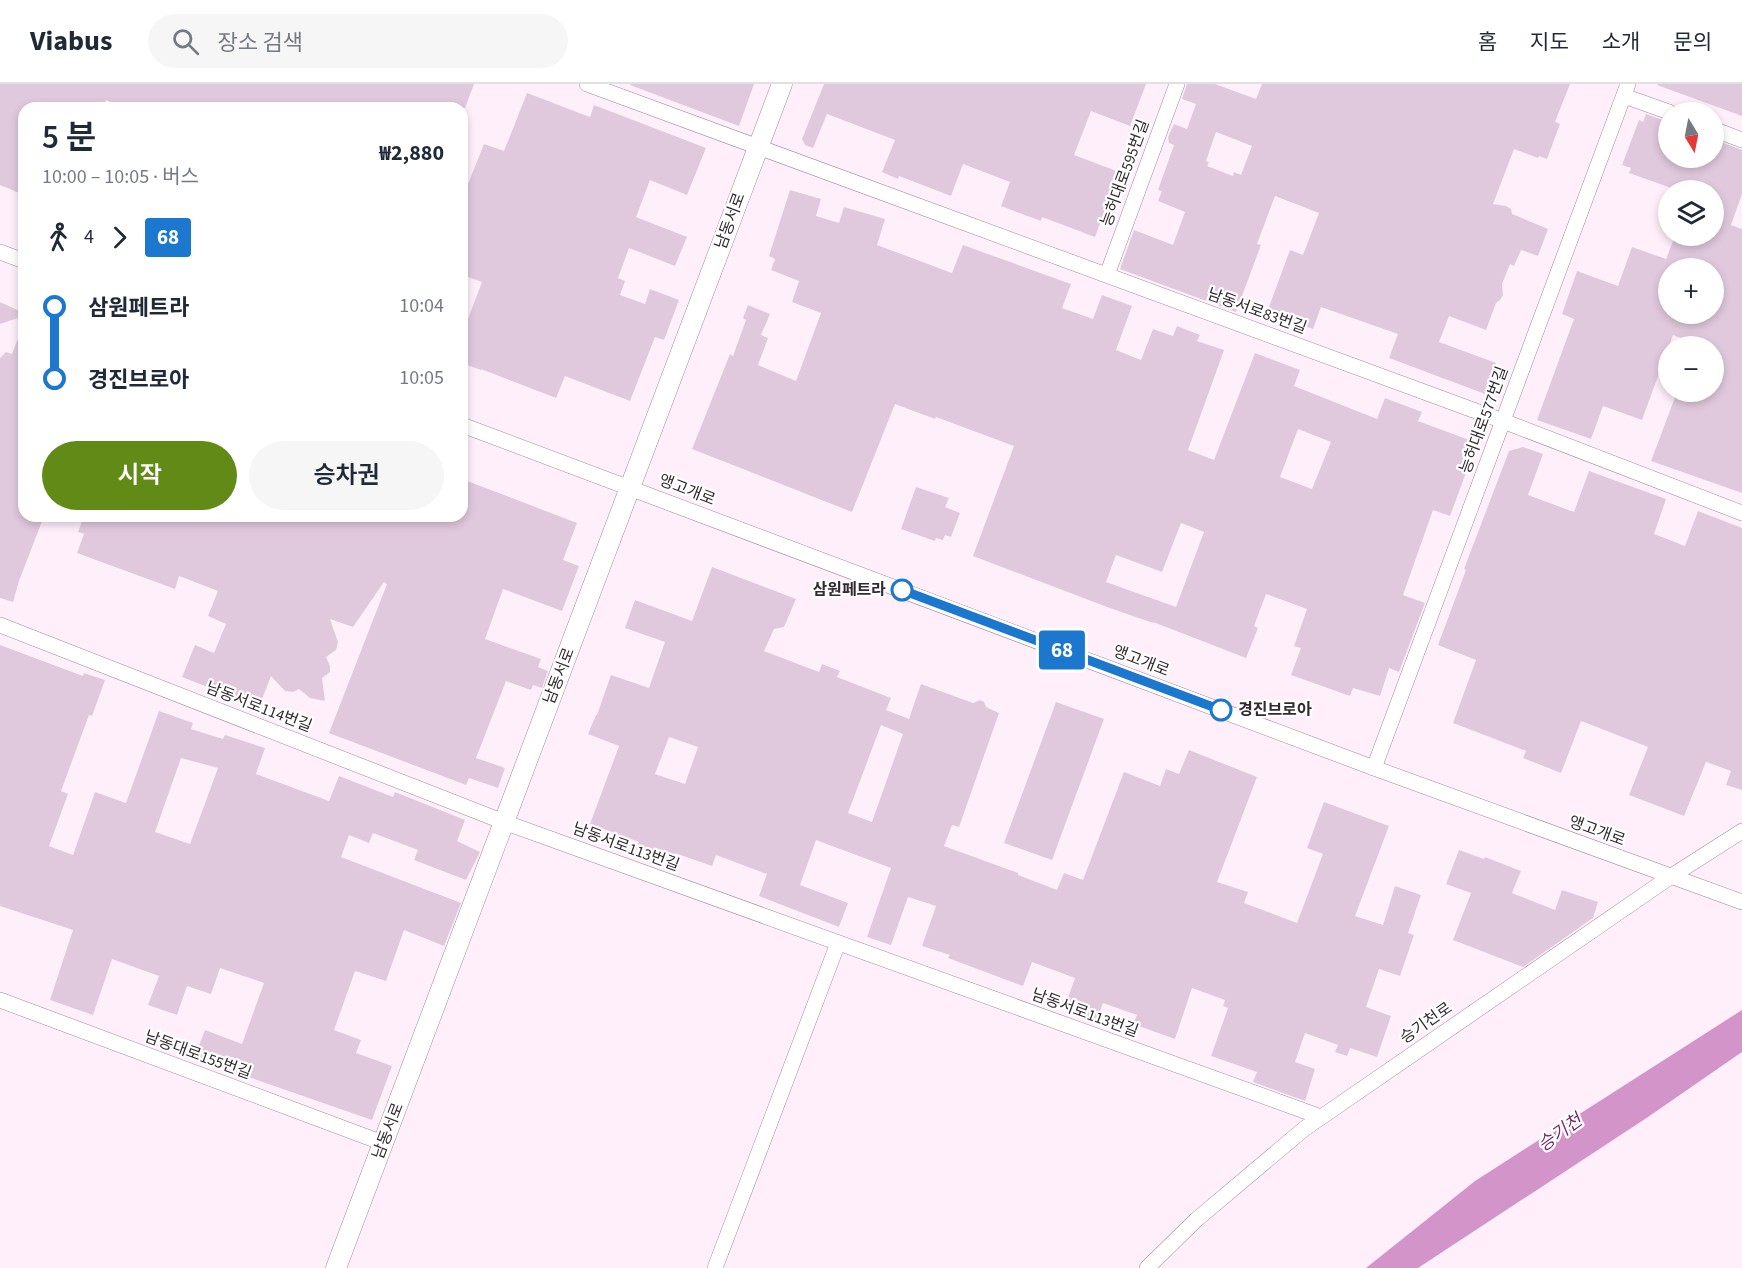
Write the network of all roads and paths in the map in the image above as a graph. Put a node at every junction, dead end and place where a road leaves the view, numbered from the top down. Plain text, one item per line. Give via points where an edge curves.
1 (587, 84) edge
2 (782, 84) edge
3 (1177, 84) edge
4 (1626, 90) edge
5 (1658, 106) edge
6 (1724, 133) edge
7 (1742, 140) edge
8 (758, 147) junction
9 (0, 252) edge
10 (18, 259) edge
11 (1107, 275) junction
12 (1503, 421) junction
13 (468, 427) edge
14 (630, 488) junction
15 (1742, 513) edge
16 (0, 625) edge
17 (1374, 768) junction
18 (504, 822) junction
19 (1742, 831) edge
20 (1670, 877) junction
21 (1742, 903) edge
22 (838, 943) junction
23 (0, 1000) edge
24 (1321, 1117) junction
25 (383, 1143) junction
26 (336, 1268) edge
27 (715, 1268) edge
28 (1147, 1268) edge

1 - 8 street, 남동서로83번길
2 - 8 main road, 남동서로
3 - 11 street, 능허대로595번길
4 - 5 street
4 - 12 street, 능허대로577번길
6 - 7 street
8 - 11 street, 남동서로83번길
8 - 14 main road, 남동서로
9 - 10 street
11 - 12 street, 남동서로83번길
12 - 15 street, 남동서로83번길
12 - 17 street, 능허대로577번길
13 - 14 street, 앵고개로
14 - 17 street, 앵고개로
14 - 18 main road, 남동서로
16 - 18 street, 남동서로114번길
17 - 20 street, 앵고개로
18 - 22 street, 남동서로113번길
18 - 25 main road, 남동서로
19 - 20 street, 승기천로
20 - 21 street, 앵고개로
20 - 24 street, 승기천로
22 - 24 street, 남동서로113번길
22 - 27 street
23 - 25 street, 남동대로155번길
24 - 28 street, 승기천로 via 1196,1220
25 - 26 main road, 남동서로

